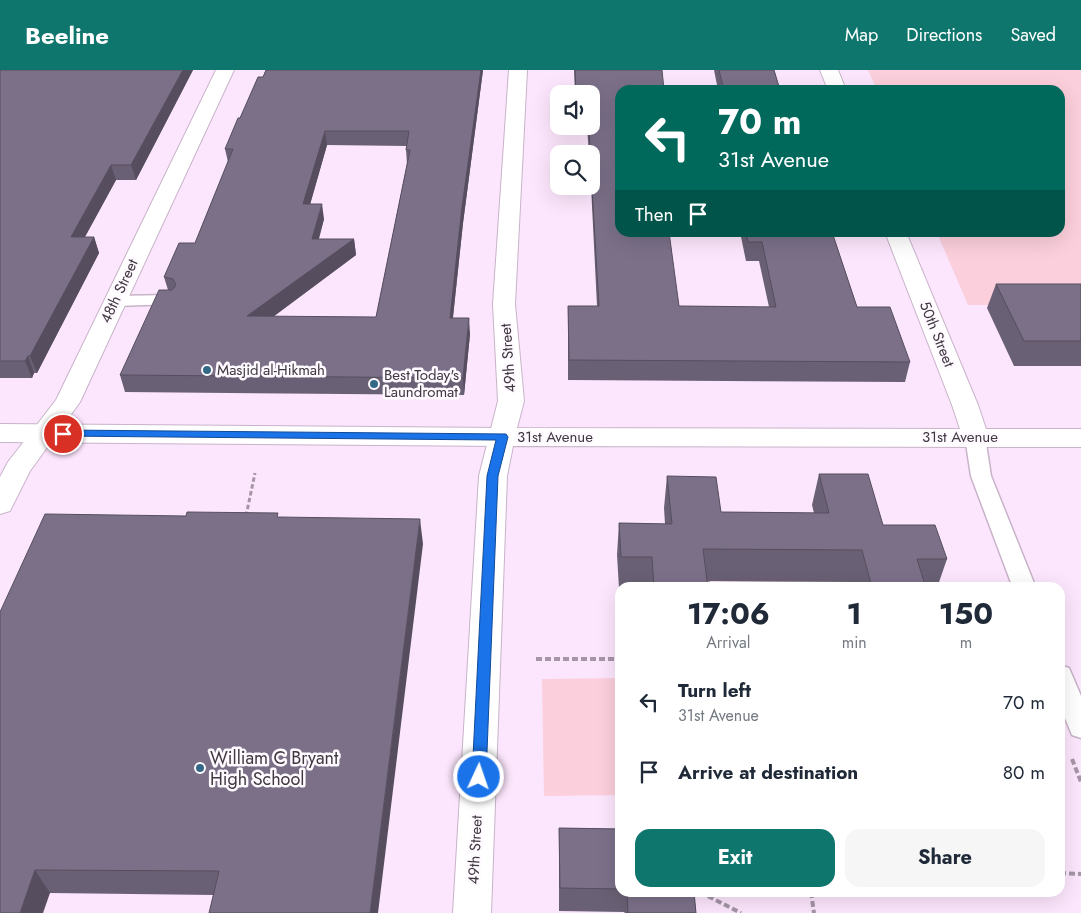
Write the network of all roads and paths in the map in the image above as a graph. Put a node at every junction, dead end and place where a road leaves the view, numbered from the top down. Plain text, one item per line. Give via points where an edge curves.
1 (225, 70) edge
2 (518, 70) edge
3 (829, 70) edge
4 (835, 85) edge
5 (897, 237) edge
6 (170, 300) edge
7 (115, 301) junction
8 (0, 433) edge
9 (43, 434) junction
10 (502, 437) junction
11 (974, 437) junction
12 (1081, 438) edge
13 (255, 473) dead end
14 (0, 504) edge
15 (245, 520) edge
16 (1024, 582) edge
17 (536, 659) dead end
18 (615, 659) edge
19 (1065, 687) edge
20 (1081, 727) edge
21 (1065, 874) edge
22 (1081, 874) edge
23 (710, 897) edge
24 (812, 897) edge
25 (472, 913) edge
26 (741, 913) edge
27 (814, 913) edge

1 - 7 street, 48th Street
2 - 10 street, 49th Street via 504,304 511,401
3 - 4 street
5 - 11 street, 50th Street via 965,405
6 - 7 lane
7 - 9 street, 48th Street via 67,402
8 - 9 street, 31st Avenue
9 - 10 street, 31st Avenue
9 - 14 street, 48th Street via 18,468
10 - 11 street, 31st Avenue
10 - 25 street, 49th Street via 493,476
11 - 12 street, 31st Avenue
11 - 16 lane via 981,476
13 - 15 path
17 - 18 path
19 - 20 lane
21 - 22 path
23 - 26 path
24 - 27 path

